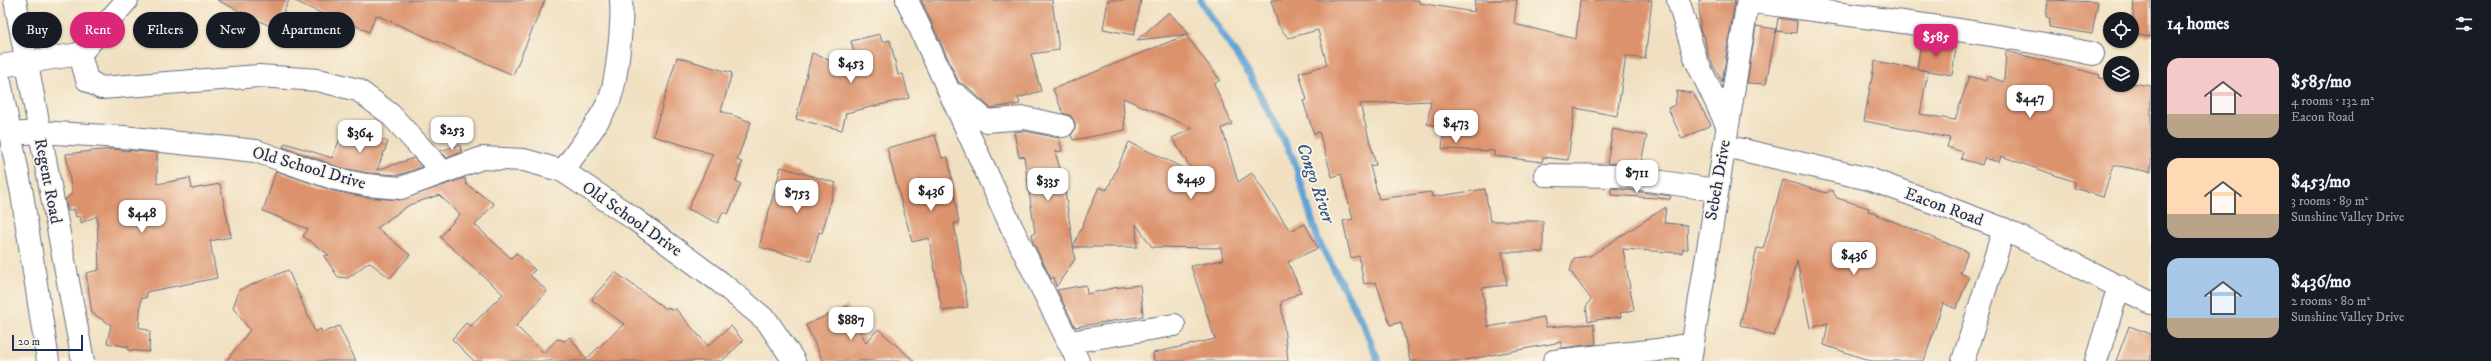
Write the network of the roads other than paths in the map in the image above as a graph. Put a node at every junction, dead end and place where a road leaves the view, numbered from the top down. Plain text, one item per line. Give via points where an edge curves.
1 (14, 0) edge
2 (127, 0) edge
3 (621, 0) edge
4 (908, 0) edge
5 (1678, 0) edge
6 (1748, 0) edge
7 (80, 54) junction
8 (2093, 54) dead end
9 (25, 63) junction
10 (0, 66) edge
11 (0, 82) edge
12 (949, 88) junction
13 (1727, 125) junction
14 (1063, 126) dead end
15 (38, 132) junction
16 (10, 134) junction
17 (1725, 146) junction
18 (442, 171) junction
19 (563, 171) junction
20 (1545, 175) dead end
21 (1716, 190) junction
22 (2004, 229) junction
23 (2119, 286) junction
24 (2151, 303) edge
25 (1174, 325) dead end
26 (1074, 352) edge
27 (1690, 353) edge
28 (48, 361) edge
29 (83, 361) edge
30 (794, 361) edge
31 (1554, 361) edge
32 (1963, 361) edge
33 (2096, 361) edge

1 - 9 street, Regent Road
2 - 7 street
3 - 19 street via 622,18 609,100
4 - 12 street
5 - 13 street via 1696,60
6 - 8 street via 1858,18 1941,27
6 - 13 street, Sebeh Drive
7 - 9 street
7 - 18 street via 87,80 101,88 259,76 318,80 358,90 390,114
9 - 10 street
9 - 15 street, Regent Road
11 - 16 street, Regent Road
12 - 14 street via 986,121 1025,118
12 - 26 street via 1012,228
13 - 17 street, Sebeh Drive
15 - 16 street, Old School Drive
15 - 18 street, Old School Drive via 123,137 256,151 336,179 366,185 401,188
15 - 29 street, Regent Road
16 - 28 street, Regent Road
17 - 21 street, Sebeh Drive
17 - 22 street, Eacon Road via 1869,179
18 - 19 street, Old School Drive via 482,158 524,160
19 - 30 street, Old School Drive via 633,218 732,292 767,321
20 - 21 street via 1621,176
21 - 27 street, Sebeh Drive
22 - 23 street, Eacon Road
22 - 32 street
23 - 24 street, Eacon Road
23 - 33 street
25 - 26 street
27 - 31 street via 1658,350

